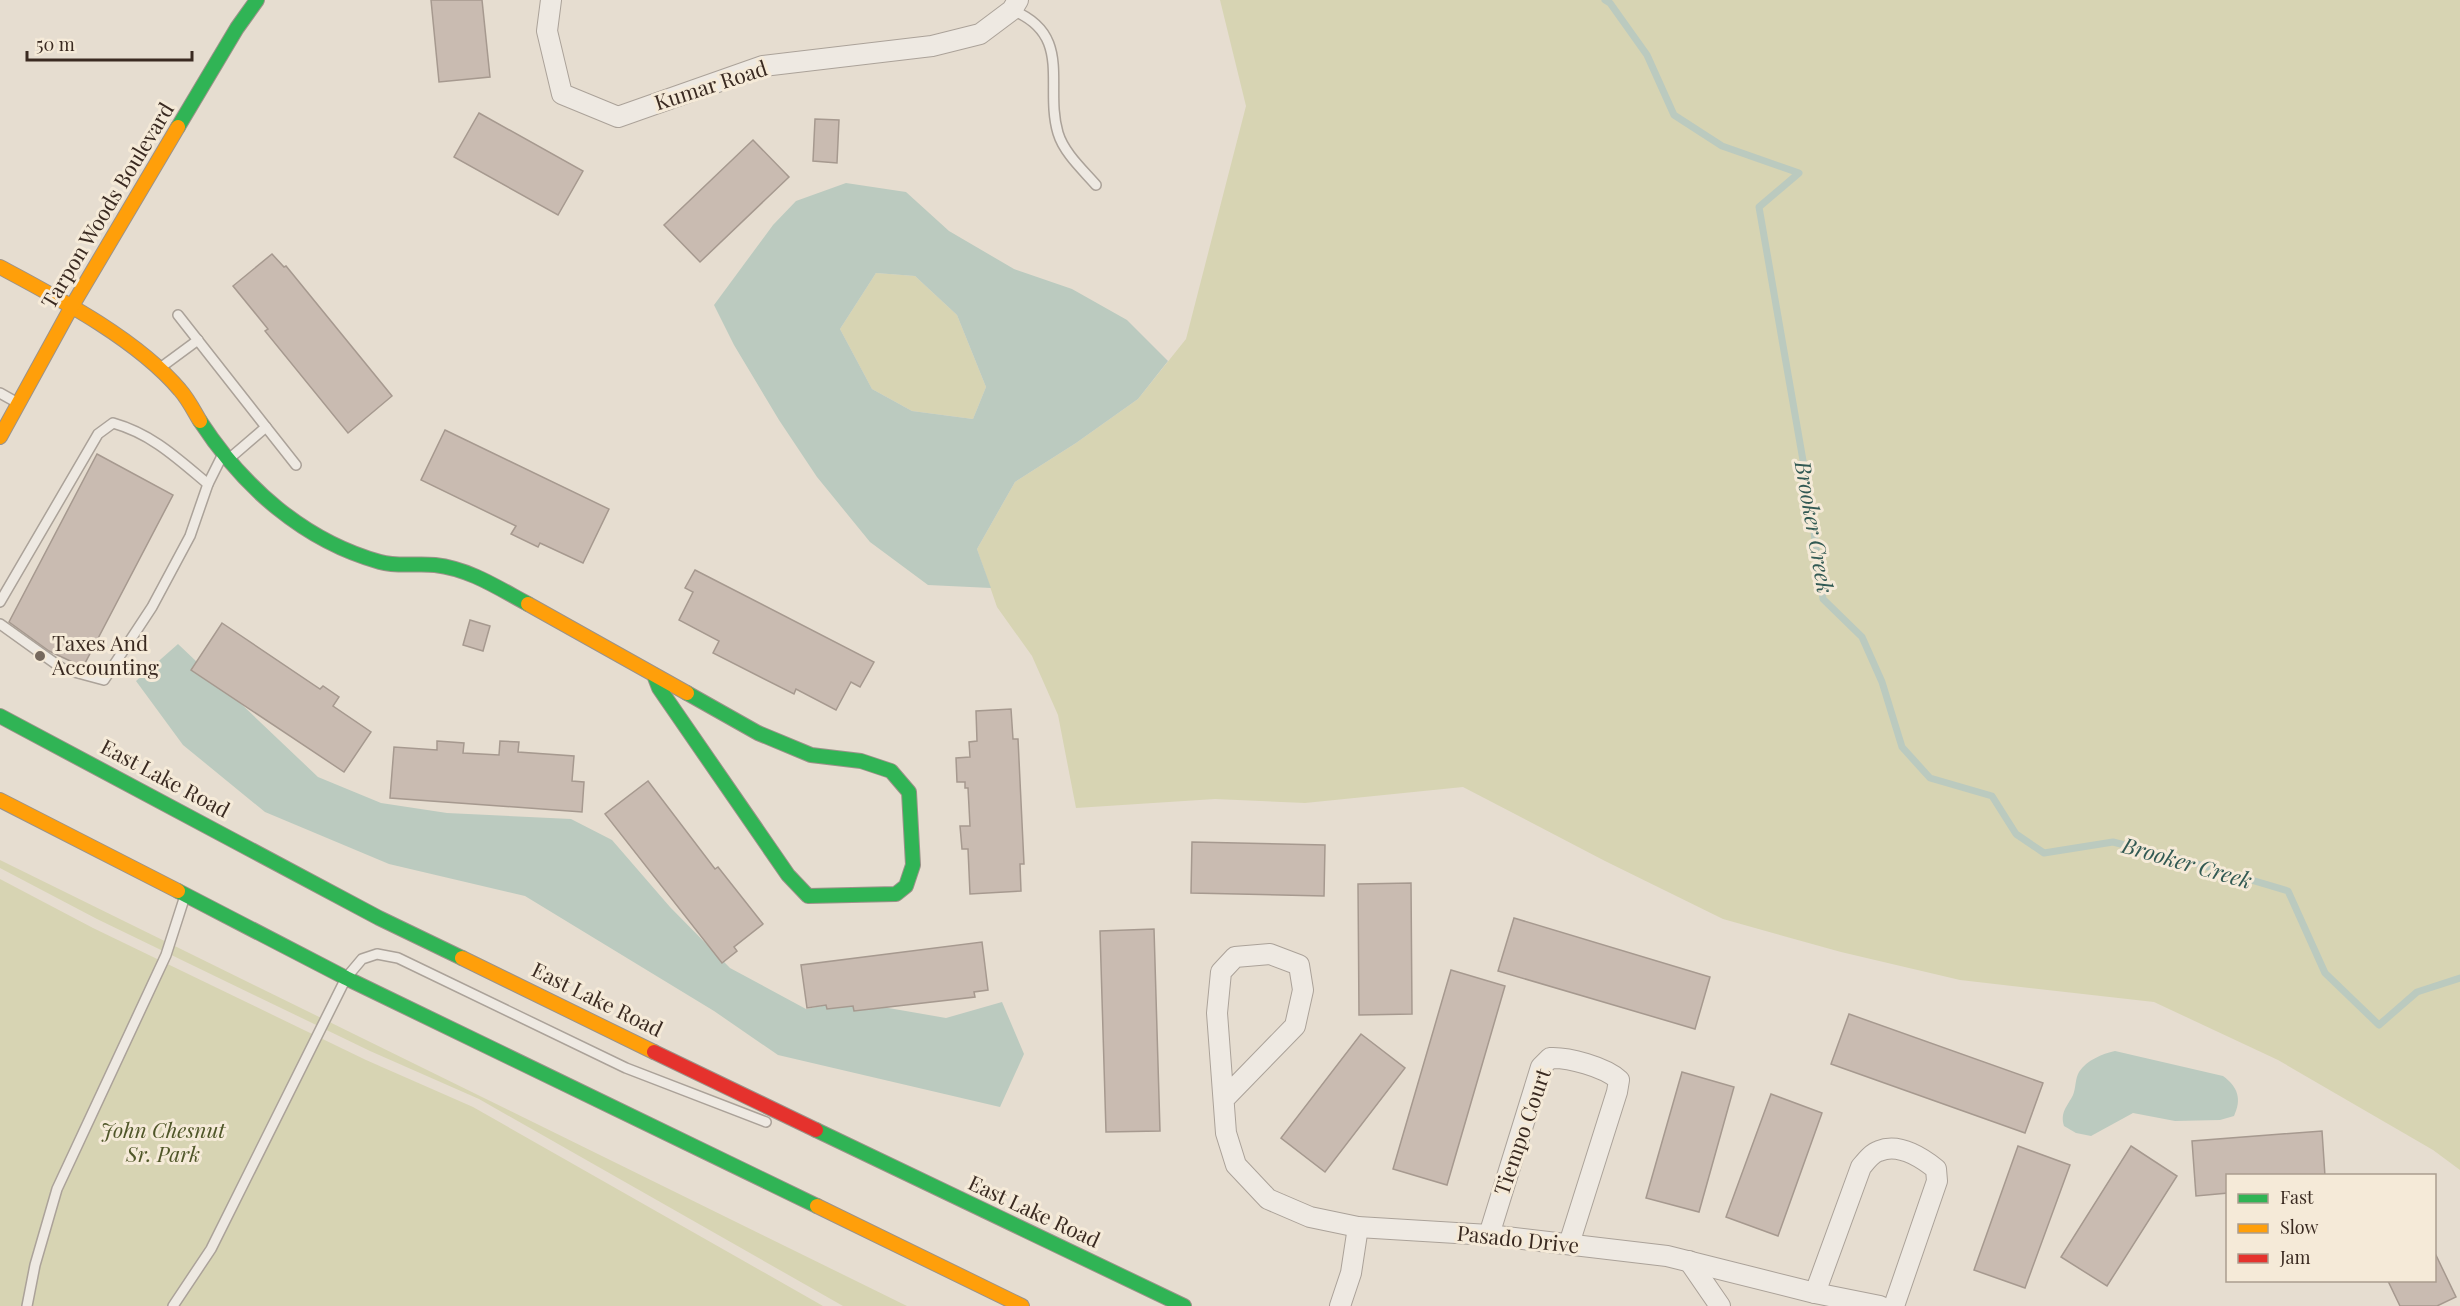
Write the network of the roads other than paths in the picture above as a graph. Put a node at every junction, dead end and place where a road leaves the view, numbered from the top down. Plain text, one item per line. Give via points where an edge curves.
1 (257, 0) edge
2 (551, 0) edge
3 (1015, 5) edge
4 (1096, 185) dead end
5 (0, 267) edge
6 (72, 306) junction
7 (178, 315) dead end
8 (198, 340) junction
9 (158, 369) junction
10 (0, 393) edge
11 (19, 404) junction
12 (266, 427) junction
13 (0, 437) edge
14 (226, 456) junction
15 (296, 465) dead end
16 (208, 484) junction
17 (0, 602) edge
18 (0, 624) edge
19 (654, 675) junction
20 (0, 716) edge
21 (0, 800) edge
22 (185, 897) junction
23 (346, 978) junction
24 (1224, 1099) junction
25 (780, 1127) dead end
26 (812, 1140) dead end
27 (922, 1182) junction
28 (1358, 1227) junction
29 (1489, 1235) junction
30 (1569, 1244) junction
31 (1689, 1261) junction
32 (1815, 1293) junction
33 (27, 1306) edge
34 (173, 1306) edge
35 (1022, 1306) edge
36 (1184, 1306) edge
37 (1340, 1306) edge
38 (1720, 1306) edge
39 (1880, 1306) edge
40 (1894, 1306) edge

1 - 6 main road, Tarpon Woods Boulevard
2 - 3 street, Kumar Road via 547,32 562,94 618,117 763,66 932,46 980,34
3 - 4 lane via 1039,26 1052,54 1058,133
5 - 6 main road
6 - 9 main road
6 - 11 main road, Tarpon Woods Boulevard
7 - 8 lane
8 - 9 lane
8 - 12 lane
9 - 14 main road via 180,390
10 - 11 lane
11 - 13 main road, Tarpon Woods Boulevard
12 - 14 lane
12 - 15 lane
14 - 16 lane
14 - 19 main road via 252,488 291,520 342,549 383,563 463,570
16 - 17 lane via 176,456 136,430 113,423 98,434
16 - 18 lane via 189,536 152,607 104,680 63,669
19 - 19 main road via 758,733 811,755 861,761 891,771 909,792 914,865 906,886 896,894 808,896 788,874 659,688
20 - 27 main road, East Lake Road via 379,918
21 - 22 main road
22 - 23 main road
22 - 33 lane via 166,955 57,1189
23 - 25 lane via 362,959 377,954 398,958 626,1068
23 - 34 lane via 212,1249
23 - 35 main road
24 - 24 street, Pasado Drive via 1295,1026 1303,990 1299,965 1270,954 1235,957 1221,972 1217,1013
24 - 28 street, Pasado Drive via 1226,1133 1236,1165 1268,1199 1310,1217
26 - 27 lane
27 - 36 main road, East Lake Road
28 - 29 street, Pasado Drive
28 - 37 street via 1351,1272
29 - 30 street, Pasado Drive
29 - 30 street, Tiempo Court via 1541,1067 1550,1058 1559,1058 1604,1070 1619,1080
30 - 31 street, Pasado Drive
31 - 32 street, Pasado Drive
31 - 38 street
32 - 39 street, Pasado Drive
32 - 40 street via 1861,1167 1877,1151 1893,1148 1924,1159 1936,1169 1937,1181

